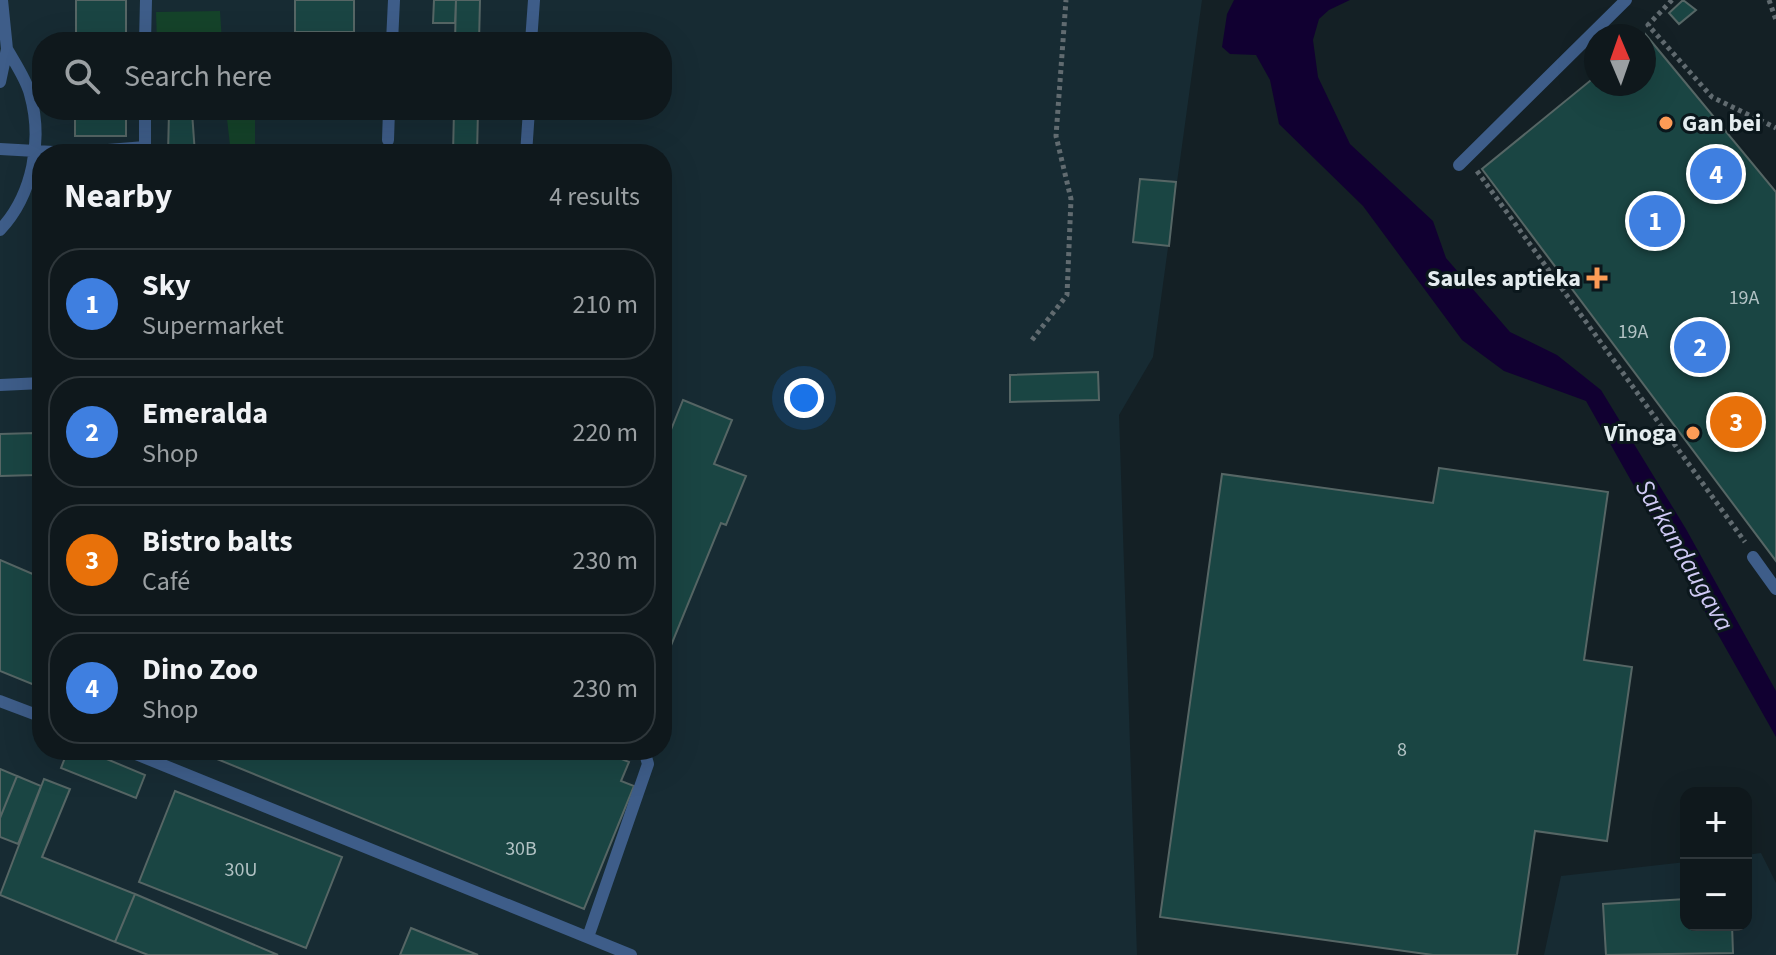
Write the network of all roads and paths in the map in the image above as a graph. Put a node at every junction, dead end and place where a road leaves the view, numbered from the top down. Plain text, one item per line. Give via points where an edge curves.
1 (2, 0) edge
2 (146, 0) edge
3 (394, 0) edge
4 (534, 0) edge
5 (1066, 0) edge
6 (1626, 0) edge
7 (1672, 0) edge
8 (1769, 0) edge
9 (1776, 20) edge
10 (145, 32) edge
11 (392, 32) edge
12 (532, 32) edge
13 (7, 49) junction
14 (0, 82) edge
15 (32, 113) edge
16 (33, 120) edge
17 (145, 120) edge
18 (389, 120) edge
19 (528, 120) edge
20 (1776, 128) edge
21 (388, 140) dead end
22 (35, 144) edge
23 (145, 144) edge
24 (527, 144) edge
25 (0, 149) edge
26 (32, 151) edge
27 (1463, 161) joint
28 (32, 172) edge
29 (0, 230) edge
30 (1032, 340) dead end
31 (32, 383) edge
32 (0, 385) edge
33 (1753, 557) joint
34 (1776, 589) edge
35 (0, 701) edge
36 (32, 713) edge
37 (151, 760) edge
38 (647, 760) edge
39 (588, 937) junction
40 (631, 955) edge

1 - 13 lane
2 - 10 lane
3 - 11 lane
4 - 12 lane
5 - 30 path via 1056,136 1071,199 1067,295
6 - 27 lane
7 - 20 path via 1648,25 1712,97
8 - 9 path
13 - 14 lane
13 - 15 lane via 30,94
16 - 22 lane
17 - 23 lane
18 - 21 lane
19 - 24 lane
25 - 26 lane
27 - 33 path via 1734,522
28 - 29 lane
31 - 32 lane
33 - 34 lane
35 - 36 lane
37 - 39 lane
38 - 39 lane
39 - 40 lane

